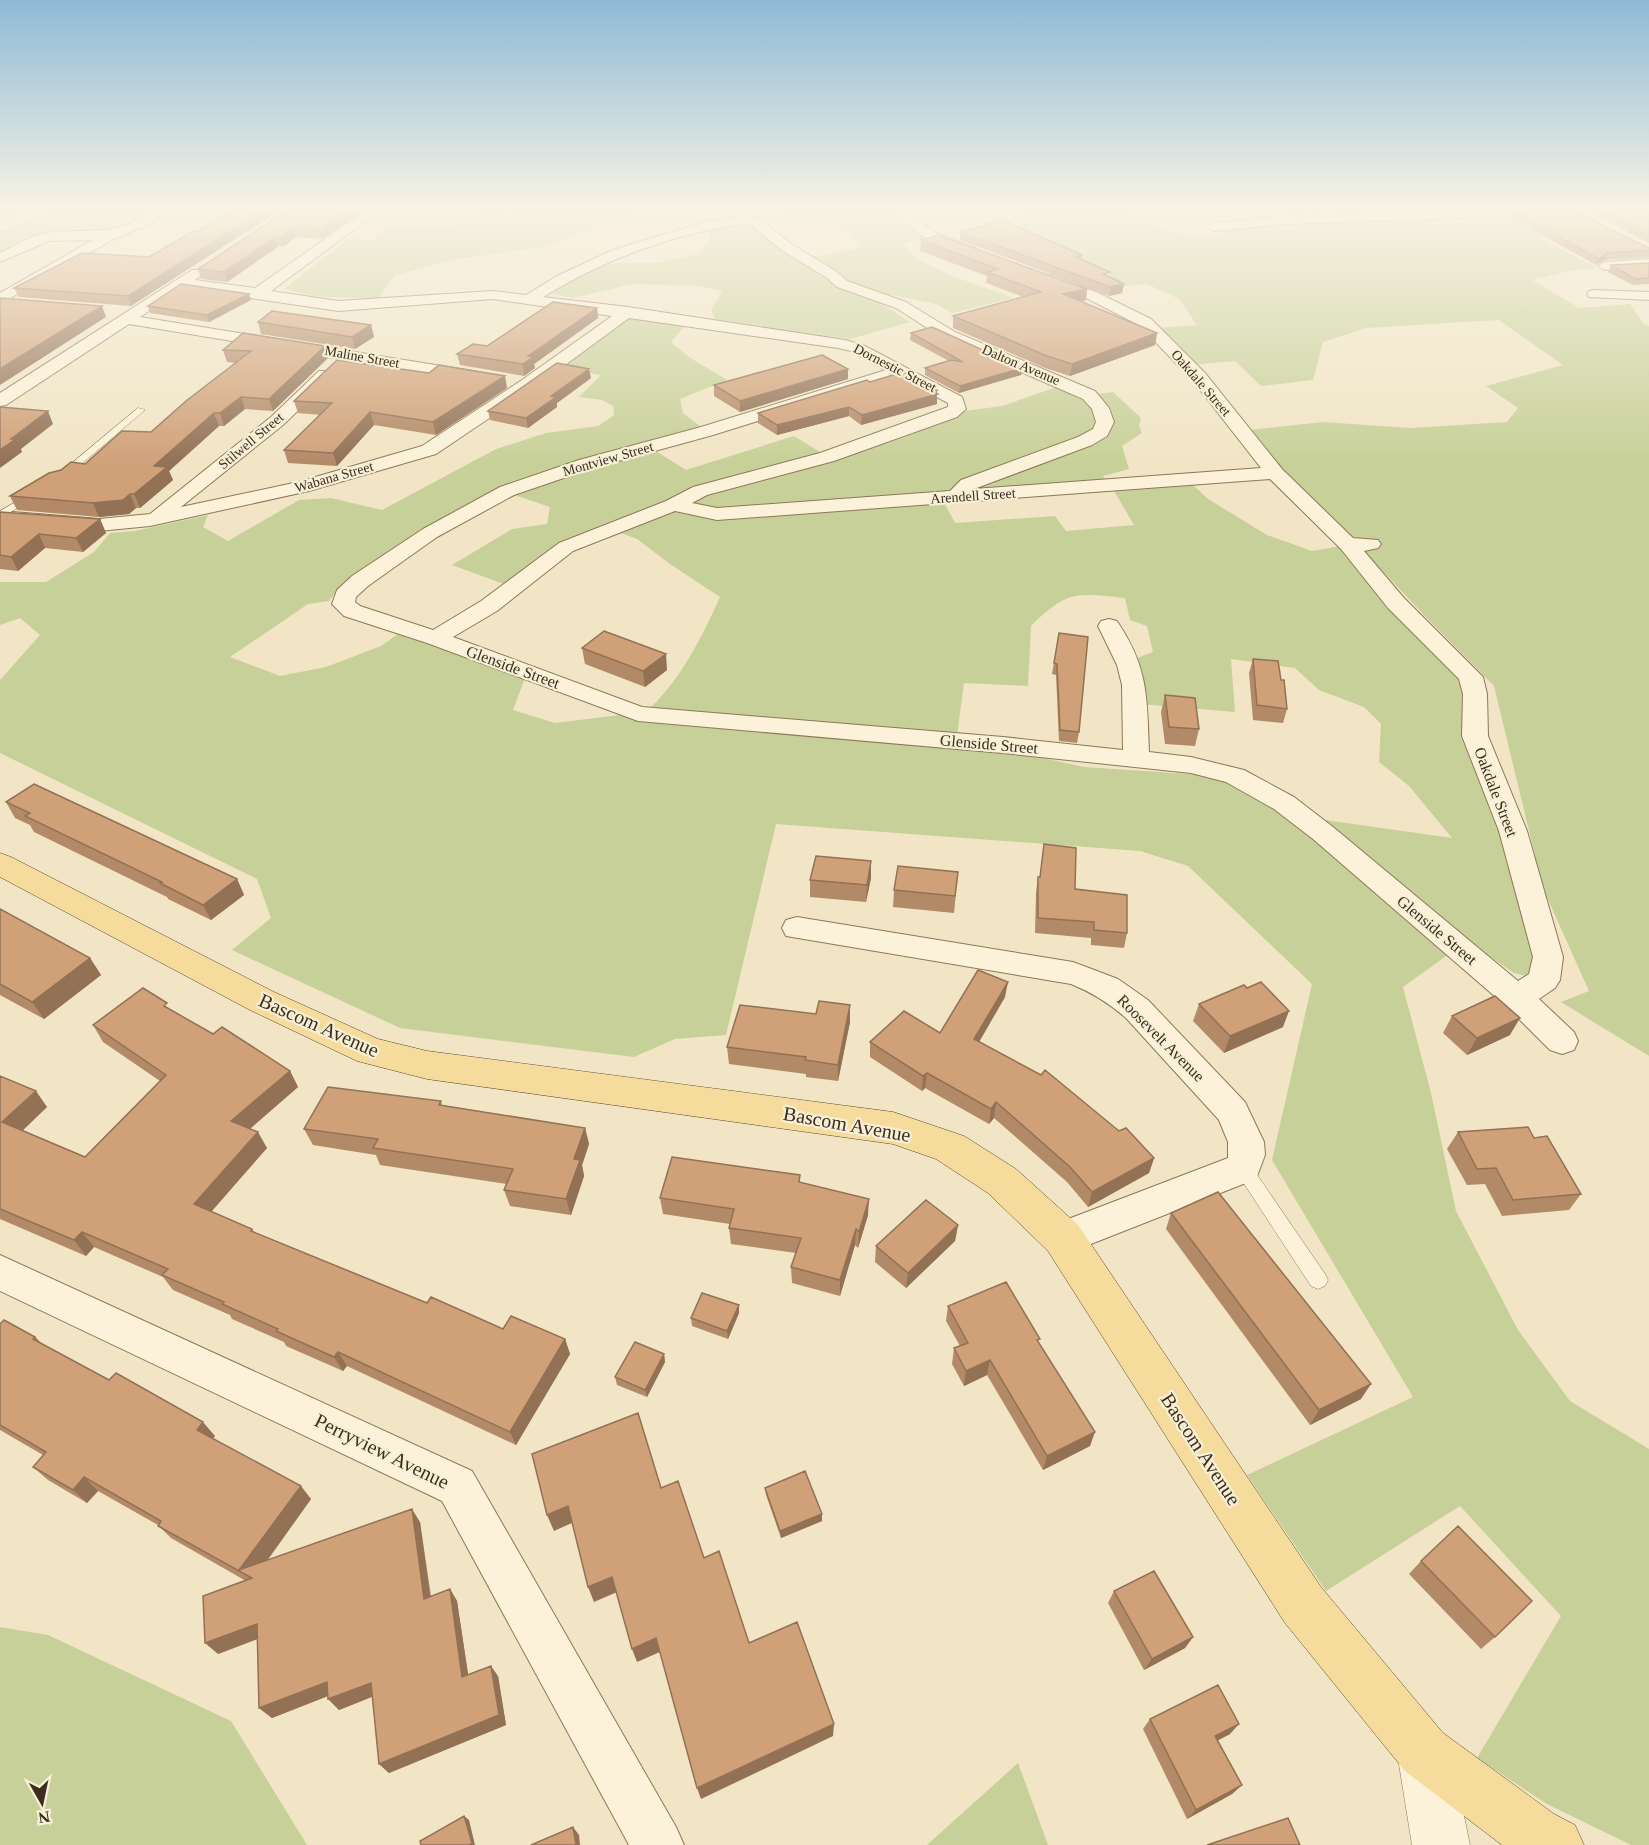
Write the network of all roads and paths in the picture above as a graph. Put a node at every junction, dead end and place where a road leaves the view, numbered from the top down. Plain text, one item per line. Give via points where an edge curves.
1 (164, 293) edge
2 (258, 293) edge
3 (540, 293) edge
4 (868, 293) edge
5 (1087, 293) edge
6 (1594, 294) dead end
7 (1649, 296) edge
8 (530, 299) junction
9 (0, 303) edge
10 (22, 305) edge
11 (628, 312) junction
12 (124, 314) junction
13 (346, 354) junction
14 (901, 371) junction
15 (485, 378) edge
16 (507, 381) edge
17 (528, 384) junction
18 (0, 401) edge
19 (141, 410) dead end
20 (1275, 473) junction
21 (955, 497) junction
22 (673, 505) junction
23 (0, 516) edge
24 (150, 520) junction
25 (343, 601) joint
26 (1110, 626) dead end
27 (435, 638) junction
28 (1136, 759) junction
29 (0, 864) edge
30 (797, 928) dead end
31 (1517, 998) junction
32 (1562, 1041) dead end
33 (1243, 1168) junction
34 (1063, 1238) junction
35 (0, 1272) edge
36 (1318, 1280) dead end
37 (1424, 1752) junction
38 (658, 1845) edge
39 (1441, 1845) edge
40 (1555, 1845) edge

1 - 12 street
2 - 8 street, Dornestic Street via 338,306 478,294
3 - 8 street, Dalton Avenue
4 - 21 street, Dalton Avenue via 901,305 950,335 1089,395 1100,408 1105,422 1101,432 968,484
5 - 20 street, Oakdale Street via 1145,322 1199,377
6 - 7 street
8 - 11 street, Dornestic Street
9 - 10 street
11 - 14 street, Dornestic Street via 839,343
11 - 17 street, Wabana Street
12 - 13 street, Maline Street
12 - 18 street
13 - 15 street, Maline Street
13 - 24 street, Stilwell Street via 277,421
14 - 22 street, Dornestic Street via 950,396 957,409 870,443 716,486
14 - 25 street, Montview Street via 507,490 430,534 360,581
16 - 17 street
17 - 24 street, Wabana Street via 429,450 302,487
19 - 23 lane via 47,486
20 - 21 street, Arendell Street
20 - 31 street, Oakdale Street via 1360,545 1396,603 1471,677 1475,736 1512,831 1548,957 1544,980
21 - 22 street, Arendell Street via 717,514
22 - 27 street, Dornestic Street via 566,547 489,606
23 - 24 street, Wabana Street via 99,525
25 - 27 street, Glenside Street via 352,611
26 - 28 street via 1134,685
27 - 28 street, Glenside Street via 638,714
28 - 31 street, Glenside Street via 1217,770 1266,792 1323,833
29 - 34 main road, Bascom Avenue via 262,1001 370,1051 427,1065 893,1128 950,1148 1002,1181
30 - 33 street, Roosevelt Avenue via 1073,973 1107,985 1137,1009 1233,1112 1246,1142
31 - 32 street, Glenside Street
33 - 34 street
33 - 36 lane
34 - 37 main road, Bascom Avenue via 1303,1605
35 - 38 street, Perryview Avenue via 457,1486
37 - 39 street
37 - 40 main road, Bascom Avenue via 1534,1834

